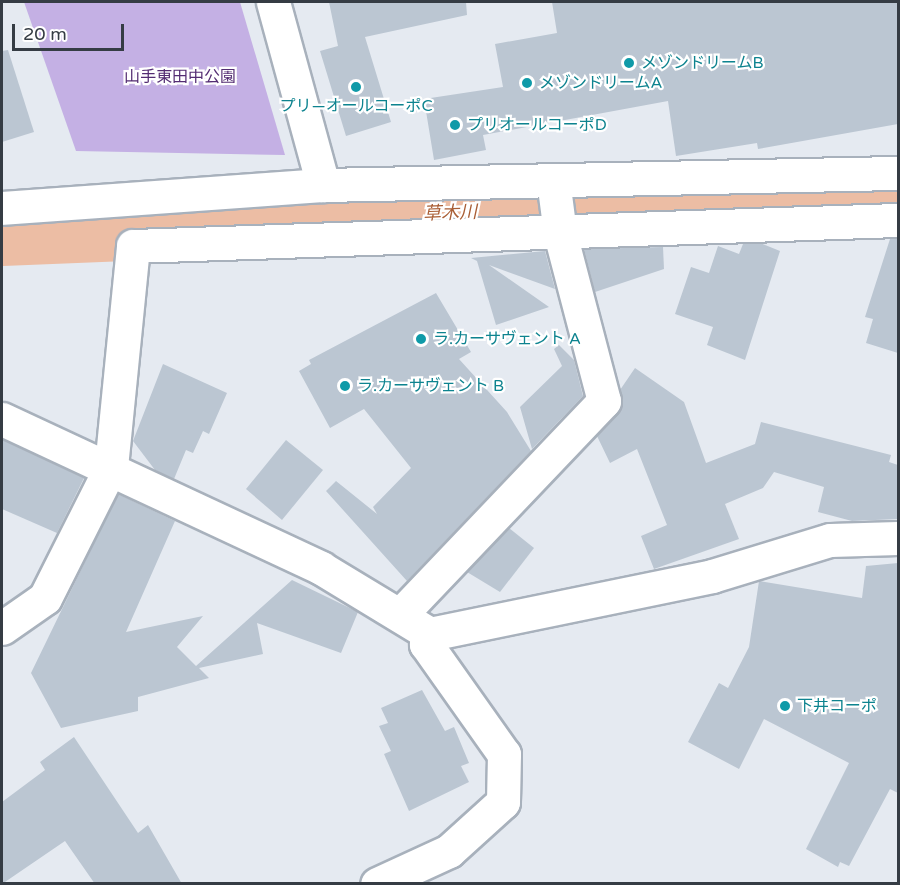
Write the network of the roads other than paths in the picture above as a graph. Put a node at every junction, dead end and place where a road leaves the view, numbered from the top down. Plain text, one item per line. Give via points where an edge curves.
1 (273, 2) edge
2 (898, 173) edge
3 (323, 185) junction
4 (557, 206) junction
5 (2, 208) edge
6 (898, 220) edge
7 (134, 223) junction
8 (2, 419) edge
9 (111, 466) junction
10 (898, 538) edge
11 (402, 613) junction
12 (2, 628) edge
13 (430, 634) junction
14 (377, 884) edge

1 - 3 street
2 - 4 street
3 - 4 street
3 - 7 street
4 - 6 street
4 - 7 street
4 - 11 street via 604,401
5 - 7 street
7 - 9 street
8 - 9 street
9 - 11 street
9 - 12 street via 45,598
10 - 13 street via 830,540 712,576
11 - 13 street
13 - 14 street via 426,644 504,754 503,802 449,851

